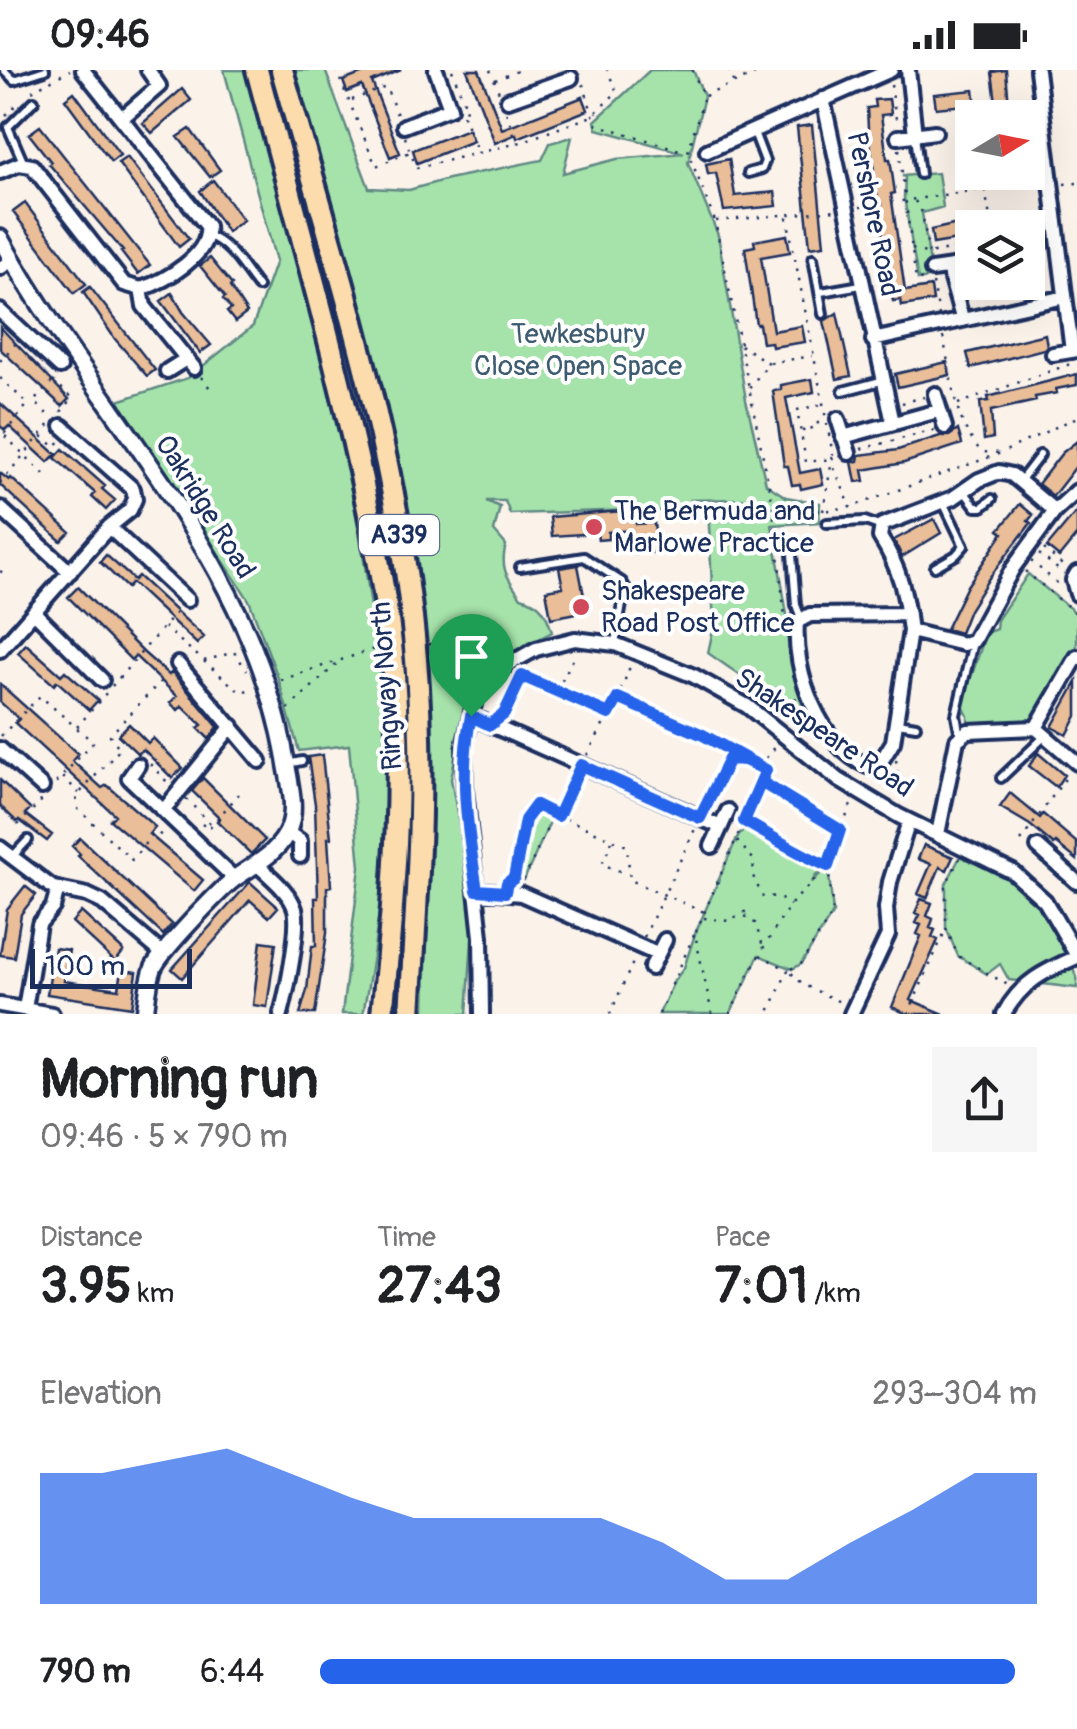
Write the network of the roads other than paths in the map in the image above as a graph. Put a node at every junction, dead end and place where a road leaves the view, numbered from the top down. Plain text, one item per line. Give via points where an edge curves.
1 (4, 70) edge
2 (45, 70) edge
3 (82, 70) edge
4 (148, 70) edge
5 (257, 70) edge
6 (282, 70) edge
7 (436, 70) edge
8 (908, 70) edge
9 (1036, 70) edge
10 (889, 71) edge
11 (560, 77) edge
12 (824, 99) junction
13 (508, 100) dead end
14 (34, 102) dead end
15 (122, 118) junction
16 (404, 126) dead end
17 (754, 132) junction
18 (935, 132) dead end
19 (703, 136) dead end
20 (914, 136) junction
21 (898, 137) road end
22 (24, 164) junction
23 (0, 172) edge
24 (748, 173) dead end
25 (920, 174) dead end
26 (208, 236) junction
27 (0, 238) edge
28 (813, 258) dead end
29 (6, 264) edge
30 (955, 266) edge
31 (948, 268) junction
32 (932, 270) road end
33 (862, 284) junction
34 (258, 287) dead end
35 (141, 289) junction
36 (821, 292) junction
37 (1064, 297) junction
38 (0, 311) edge
39 (824, 314) dead end
40 (962, 318) junction
41 (873, 340) junction
42 (1053, 354) dead end
43 (1075, 355) edge
44 (167, 371) dead end
45 (59, 372) road end
46 (883, 381) junction
47 (843, 392) dead end
48 (935, 394) dead end
49 (938, 410) junction
50 (831, 420) road end
51 (58, 423) road end
52 (893, 423) junction
53 (944, 428) road end
54 (843, 437) junction
55 (849, 452) road end
56 (1040, 455) dead end
57 (1020, 482) junction
58 (964, 490) junction
59 (1077, 490) edge
60 (992, 499) dead end
61 (943, 500) junction
62 (0, 508) edge
63 (1056, 511) junction
64 (826, 523) dead end
65 (881, 527) junction
66 (109, 528) junction
67 (792, 554) dead end
68 (520, 567) dead end
69 (935, 567) dead end
70 (70, 572) junction
71 (186, 600) road end
72 (34, 612) junction
73 (908, 614) junction
74 (801, 618) junction
75 (910, 631) junction
76 (973, 641) junction
77 (614, 644) junction
78 (0, 650) edge
79 (1077, 657) edge
80 (178, 664) dead end
81 (102, 680) dead end
82 (471, 716) junction
83 (896, 722) junction
84 (232, 726) junction
85 (916, 726) dead end
86 (1040, 732) junction
87 (960, 736) junction
88 (0, 749) edge
89 (139, 759) road end
90 (260, 761) dead end
91 (1077, 763) edge
92 (1001, 778) dead end
93 (42, 786) dead end
94 (164, 810) junction
95 (728, 811) dead end
96 (909, 821) junction
97 (722, 827) junction
98 (288, 832) junction
99 (938, 834) junction
100 (28, 840) dead end
101 (712, 846) dead end
102 (1038, 847) dead end
103 (0, 848) edge
104 (300, 856) dead end
105 (12, 858) junction
106 (258, 865) junction
107 (235, 879) junction
108 (1077, 882) edge
109 (58, 889) junction
110 (477, 890) junction
111 (665, 940) dead end
112 (163, 954) junction
113 (1077, 957) edge
114 (0, 1005) edge
115 (25, 1009) junction
116 (485, 1013) edge
117 (52, 1014) edge
118 (144, 1014) edge
119 (282, 1014) edge
120 (382, 1014) edge
121 (410, 1014) edge
122 (852, 1014) edge
123 (1004, 1014) edge

1 - 2 lane via 14,80
3 - 15 street
4 - 15 street via 159,86
5 - 120 highway, Ringway North / A339 via 348,415 392,643 396,848
6 - 121 highway, Ringway North / A339 via 364,361 406,576 422,766
7 - 16 street via 450,108
8 - 20 street, Pershore Road
9 - 37 street
10 - 12 street
11 - 13 street
12 - 17 street
12 - 33 street, Pershore Road
14 - 22 lane via 8,128
15 - 26 street via 204,220
17 - 19 street via 710,150
17 - 24 lane via 765,162
18 - 20 street, Pershore Road
20 - 21 street, Pershore Road
20 - 25 lane
22 - 23 street
22 - 35 street via 124,284
26 - 34 lane
26 - 35 street via 197,254
27 - 29 street, Oakridge Road
28 - 36 lane
29 - 98 street, Oakridge Road via 221,564 294,762
30 - 31 street, Pershore Road
31 - 32 street, Pershore Road
31 - 40 street
33 - 36 lane
33 - 41 street, Pershore Road
35 - 44 street via 144,306 190,364
36 - 39 lane
37 - 40 street, Pershore Road
37 - 43 street
38 - 45 street
40 - 41 street, Pershore Road
41 - 46 street, Pershore Road
42 - 43 street
46 - 47 lane
46 - 52 street, Pershore Road
48 - 49 street
49 - 52 street
49 - 53 street
50 - 54 street
51 - 66 street via 133,489 130,510
52 - 54 street
54 - 55 street
56 - 57 lane
57 - 58 street via 1000,472
57 - 63 street
58 - 60 lane via 976,508
58 - 61 street
59 - 63 street
61 - 65 street
61 - 69 lane via 964,546
62 - 70 street
63 - 76 street
64 - 65 lane
65 - 73 street
66 - 70 street
66 - 71 street
67 - 74 lane
68 - 77 lane via 584,557 622,582
70 - 72 street
72 - 78 street
72 - 81 street
73 - 74 street
73 - 75 street
74 - 83 street via 796,626 804,684 834,740 867,766 882,760
75 - 76 street
75 - 83 street
76 - 87 lane via 956,715
77 - 82 street, Shakespeare Road via 574,638 522,656 492,677 476,696
77 - 96 street, Shakespeare Road via 747,706 839,780
79 - 86 street
80 - 84 street
82 - 97 street
82 - 110 street, Shakespeare Road via 465,790
83 - 85 lane
84 - 90 street
84 - 94 street
86 - 87 street via 968,730
86 - 91 street
86 - 92 lane
87 - 99 street
88 - 93 street
89 - 94 street via 129,778
94 - 107 street
95 - 97 street
96 - 99 street, Shakespeare Road
96 - 122 street via 890,882 888,935
97 - 101 street
98 - 104 street, Oakridge Road via 300,841
98 - 106 street
99 - 113 street, Shakespeare Road via 1028,884
100 - 105 lane
102 - 108 street
103 - 105 street
105 - 109 street
106 - 107 street
106 - 119 street via 296,910
107 - 112 street
109 - 112 street via 102,902
109 - 115 street via 40,924
110 - 111 street via 523,895 640,947 654,961
110 - 116 street, Shakespeare Road
112 - 118 street via 153,969
113 - 123 street via 1034,976
114 - 115 street
115 - 117 street

